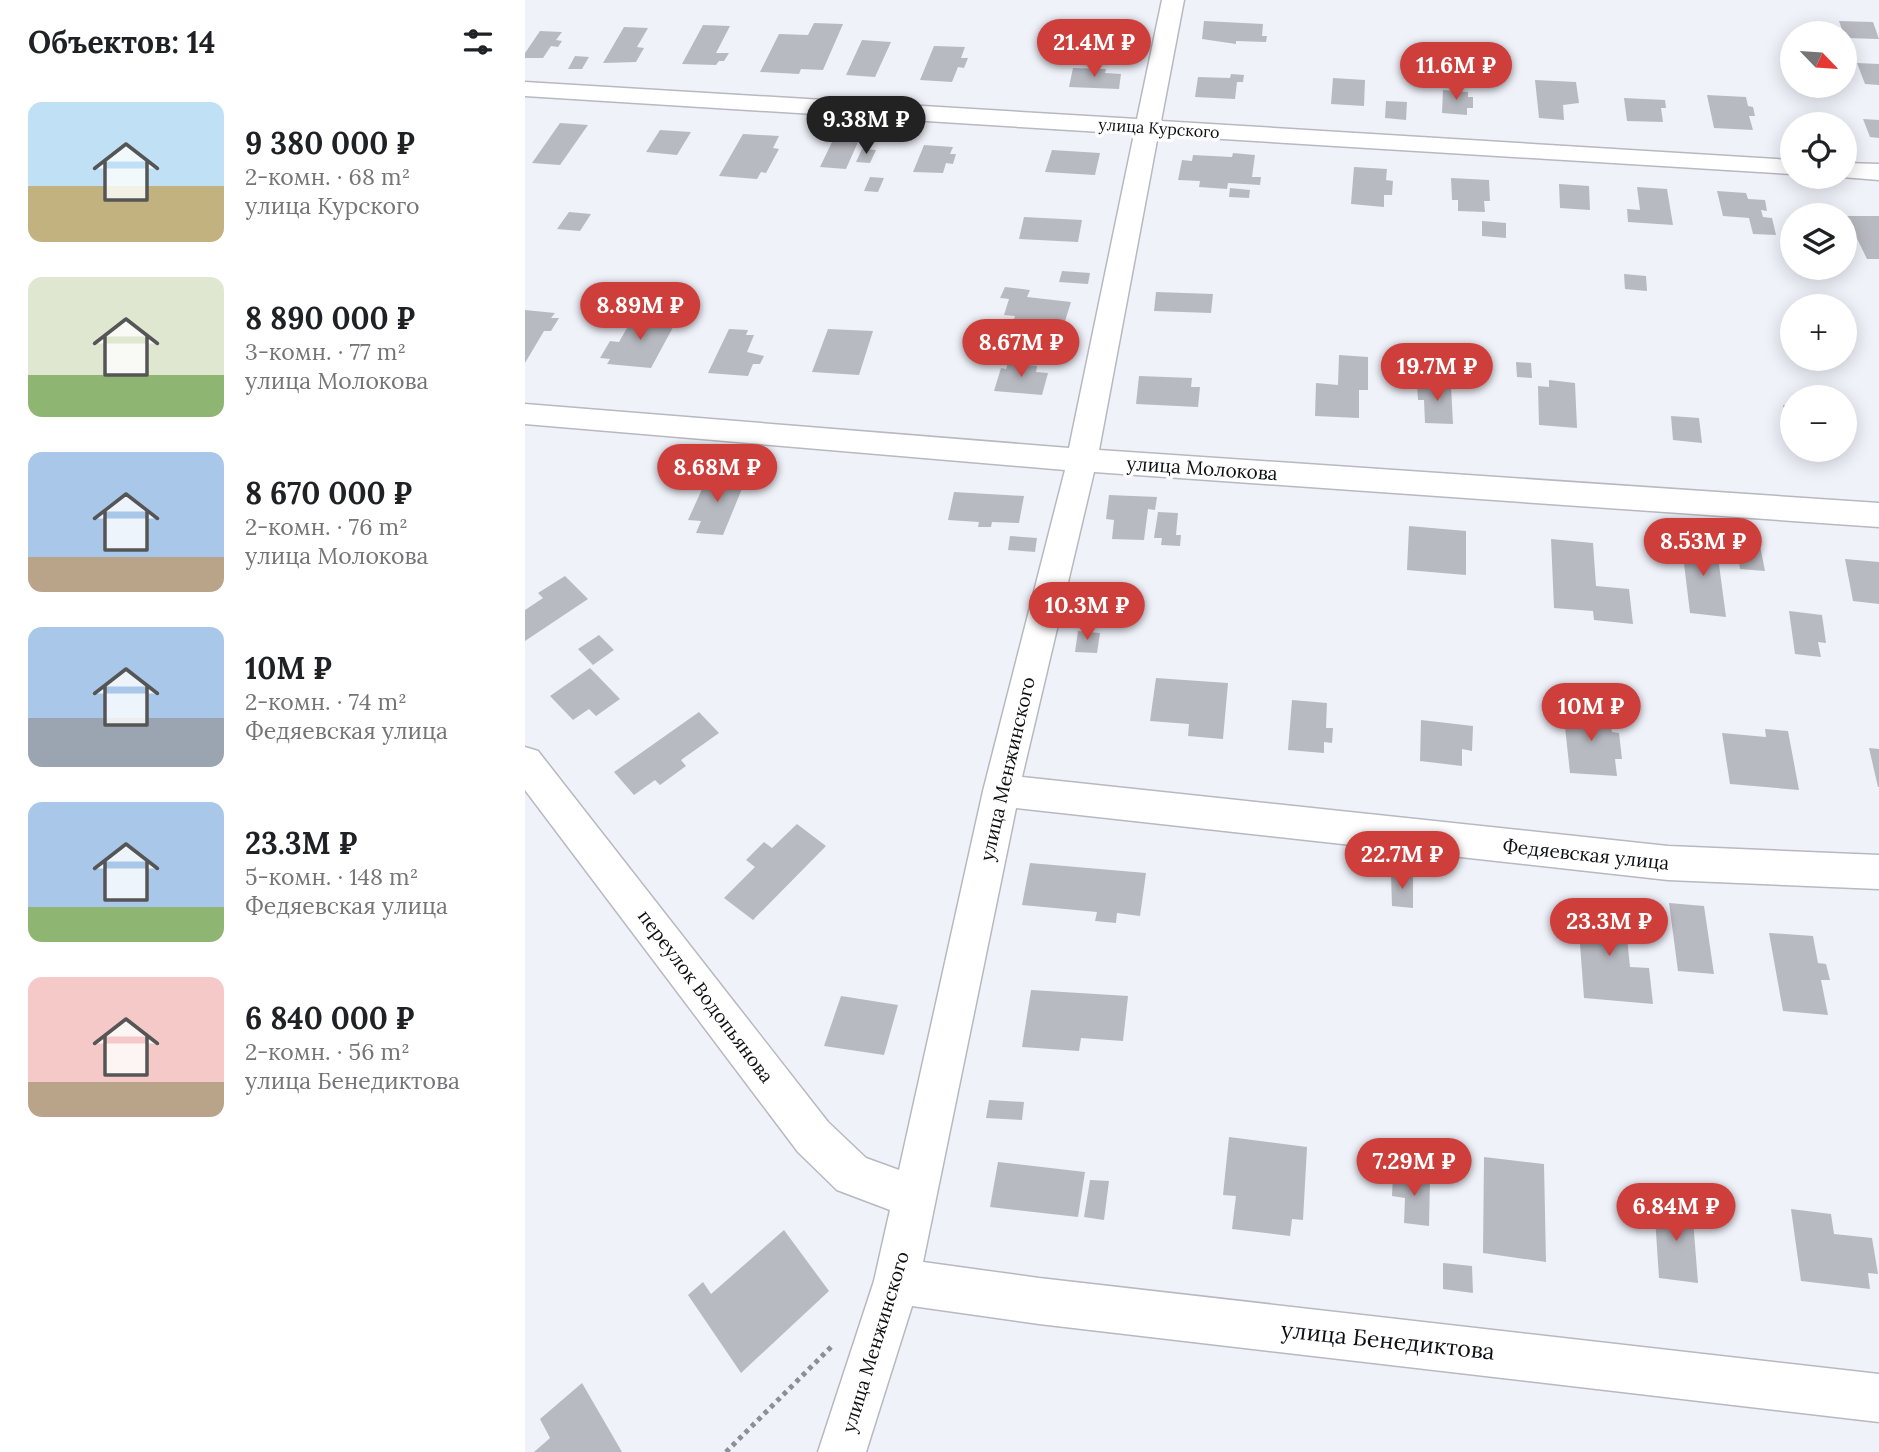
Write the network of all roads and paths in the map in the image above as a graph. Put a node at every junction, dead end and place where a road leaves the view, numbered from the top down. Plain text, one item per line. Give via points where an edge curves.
1 (1173, 0) edge
2 (525, 89) edge
3 (1147, 127) junction
4 (1780, 166) edge
5 (1857, 171) edge
6 (1879, 172) edge
7 (525, 414) edge
8 (1082, 460) junction
9 (1879, 515) edge
10 (525, 762) edge
11 (1001, 791) junction
12 (1879, 872) edge
13 (914, 1197) junction
14 (897, 1282) junction
15 (840, 1338) dead end
16 (1879, 1398) edge
17 (726, 1452) edge
18 (842, 1452) edge

1 - 3 street, улица Менжинского
2 - 3 street, улица Курского
3 - 4 street, улица Курского
3 - 8 street, улица Менжинского
5 - 6 street
7 - 8 street, улица Молокова
8 - 9 street, улица Молокова
8 - 11 street, улица Менжинского
10 - 13 street, переулок Водопьянова via 813,1137 852,1175
11 - 12 street, Федяевская улица via 1668,863
11 - 13 street, улица Менжинского
13 - 14 street, улица Менжинского
14 - 16 street, улица Бенедиктова
14 - 18 street, улица Менжинского
15 - 17 path

